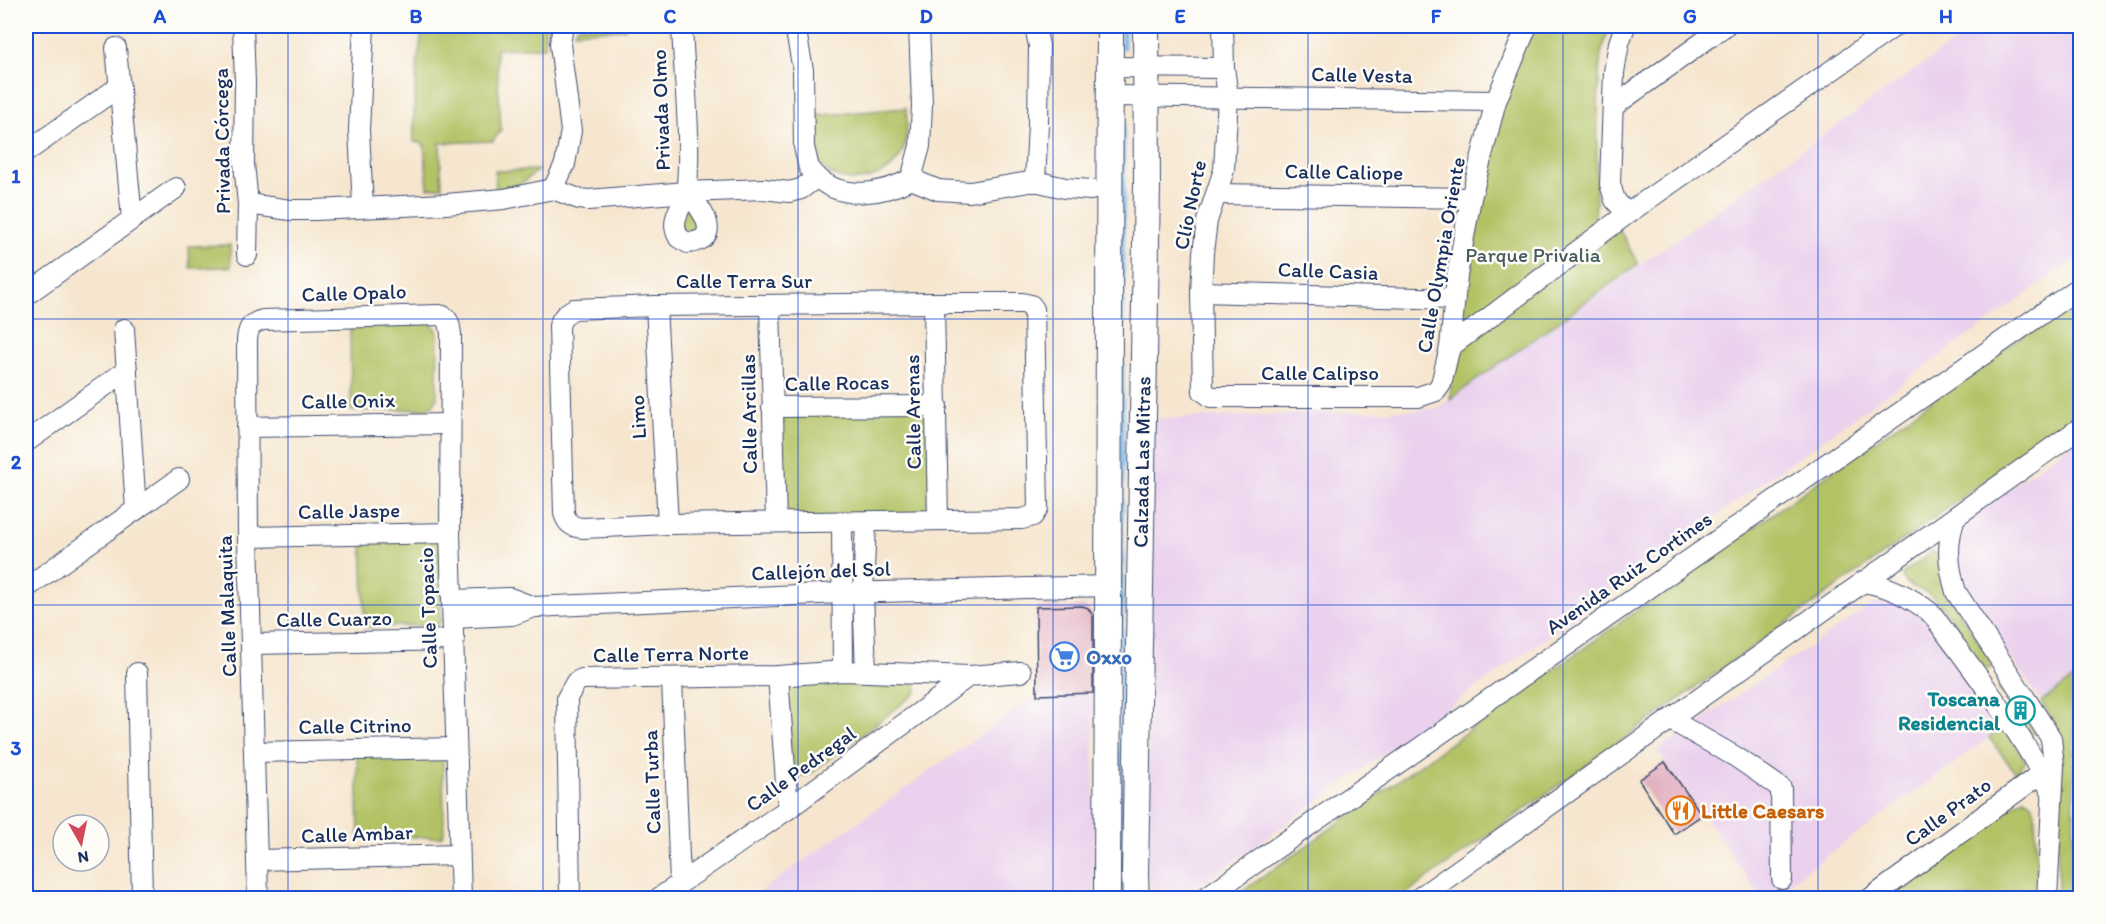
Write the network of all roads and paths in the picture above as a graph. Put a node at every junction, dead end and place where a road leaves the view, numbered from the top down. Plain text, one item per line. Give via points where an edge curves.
1 (243, 26) edge
2 (364, 26) edge
3 (563, 26) edge
4 (682, 26) edge
5 (795, 26) edge
6 (919, 26) edge
7 (1035, 26) edge
8 (1110, 26) edge
9 (1146, 26) edge
10 (1223, 26) edge
11 (1527, 26) edge
12 (1625, 26) edge
13 (1725, 26) edge
14 (1895, 26) edge
15 (116, 48) dead end
16 (1109, 67) junction
17 (1147, 67) junction
18 (1224, 68) junction
19 (120, 86) junction
20 (1146, 95) junction
21 (1109, 96) junction
22 (1228, 96) junction
23 (1496, 101) junction
24 (1614, 106) junction
25 (26, 152) edge
26 (817, 177) junction
27 (911, 179) junction
28 (1035, 181) junction
29 (176, 188) dead end
30 (553, 189) junction
31 (1091, 190) dead end
32 (687, 192) junction
33 (1216, 194) junction
34 (1471, 198) junction
35 (248, 204) junction
36 (363, 207) junction
37 (1627, 214) junction
38 (132, 219) junction
39 (247, 255) dead end
40 (2080, 287) edge
41 (1201, 292) junction
42 (26, 295) edge
43 (1454, 299) junction
44 (934, 303) junction
45 (656, 306) junction
46 (770, 306) junction
47 (446, 317) joint
48 (263, 320) joint
49 (124, 329) dead end
50 (1450, 347) junction
51 (127, 370) junction
52 (1436, 391) joint
53 (1205, 394) joint
54 (937, 406) junction
55 (772, 407) junction
56 (450, 424) junction
57 (247, 427) junction
58 (2080, 428) edge
59 (26, 442) edge
60 (178, 479) dead end
61 (136, 510) junction
62 (1955, 517) junction
63 (938, 520) junction
64 (776, 522) junction
65 (866, 522) junction
66 (842, 523) junction
67 (669, 524) junction
68 (450, 533) junction
69 (248, 537) junction
70 (1862, 582) junction
71 (1109, 586) junction
72 (26, 588) edge
73 (842, 593) junction
74 (863, 594) junction
75 (453, 609) junction
76 (454, 640) junction
77 (252, 644) junction
78 (843, 671) junction
79 (866, 671) junction
80 (2008, 671) junction
81 (1021, 672) dead end
82 (137, 673) dead end
83 (778, 676) junction
84 (969, 676) junction
85 (672, 679) junction
86 (1985, 688) junction
87 (1671, 720) junction
88 (456, 748) junction
89 (254, 752) junction
90 (2048, 770) junction
91 (788, 809) junction
92 (459, 855) junction
93 (257, 860) junction
94 (1782, 879) dead end
95 (680, 883) junction
96 (142, 898) edge
97 (258, 898) edge
98 (461, 898) edge
99 (570, 898) edge
100 (659, 898) edge
101 (1107, 898) edge
102 (1136, 898) edge
103 (1204, 898) edge
104 (1419, 898) edge
105 (1871, 898) edge
106 (2047, 898) edge

1 - 35 street, Privada Córcega
2 - 36 street via 358,130
3 - 30 street via 560,44 571,131 565,164
4 - 32 street, Privada Olmo via 688,110
5 - 26 street via 803,70 804,147 808,168
6 - 27 street via 921,146
7 - 28 street via 1039,46
8 - 16 main road, Calzada Las Mitras
9 - 17 main road, Calzada Las Mitras
10 - 18 street, Clío Norte
11 - 23 street, Calle Olympia Oriente
12 - 24 street via 1614,72
13 - 24 street
14 - 37 street
15 - 19 street
16 - 17 street
16 - 21 main road, Calzada Las Mitras
17 - 18 street
17 - 20 main road, Calzada Las Mitras
18 - 22 street, Clío Norte
19 - 25 street
19 - 38 street
20 - 21 street, Calle Vesta
20 - 22 street, Calle Vesta
20 - 102 main road, Calzada Las Mitras
21 - 71 main road, Calzada Las Mitras
22 - 23 street, Calle Vesta
22 - 33 street, Clío Norte via 1224,170
23 - 34 street, Calle Olympia Oriente
24 - 37 street via 1610,184 1615,200
26 - 27 street via 823,183 862,194
26 - 32 street via 801,189 789,192
27 - 28 street via 938,190 970,192
28 - 31 street
29 - 38 street
30 - 32 street via 579,199
30 - 36 street via 490,201
33 - 34 street, Calle Caliope
33 - 41 street, Clío Norte via 1207,222
34 - 43 street, Calle Olympia Oriente
35 - 36 street via 290,210
35 - 39 street, Privada Córcega
37 - 50 street
38 - 42 street
40 - 103 street, Avenida Ruiz Cortines
41 - 43 street, Calle Casia
41 - 53 street, Clío Norte
43 - 50 street, Calle Olympia Oriente
44 - 46 street, Calle Terra Sur
44 - 54 street, Calle Arenas
44 - 63 street, Calle Terra Sur via 1022,303 1031,305 1035,313 1036,513 1022,519
45 - 46 street, Calle Terra Sur
45 - 67 street, Limo
45 - 67 street, Calle Terra Sur via 574,309 561,321 564,513 575,528
46 - 55 street, Calle Arcillas
47 - 48 street, Calle Opalo
47 - 56 street, Calle Topacio via 451,334
48 - 57 street, Calle Malaquita via 252,324 248,333
49 - 51 street
50 - 52 street, Calle Olympia Oriente
51 - 59 street
51 - 61 street
52 - 53 street, Calle Calipso via 1418,397
54 - 55 street, Calle Rocas
54 - 63 street, Calle Arenas
55 - 64 street, Calle Arcillas
56 - 57 street, Calle Onix
56 - 68 street, Calle Topacio
57 - 69 street, Calle Malaquita
58 - 62 street
60 - 61 street
61 - 72 street
62 - 70 street
62 - 80 street via 1948,551 1956,592
63 - 65 street, Calle Terra Sur
64 - 66 street, Calle Terra Sur
64 - 67 street, Calle Terra Sur
65 - 66 street, Calle Terra Sur
65 - 74 street
66 - 73 street
68 - 69 street, Calle Jaspe
68 - 75 street, Calle Topacio
69 - 77 street, Calle Malaquita
70 - 86 street via 1901,592 1917,601 1932,614
70 - 87 street
71 - 74 street, Callejón del Sol
71 - 101 main road, Calzada Las Mitras
73 - 74 street, Callejón del Sol
73 - 75 street, Callejón del Sol via 534,607 512,615
73 - 78 street
74 - 79 street
75 - 76 street, Calle Topacio
76 - 77 street, Calle Cuarzo
76 - 88 street, Calle Topacio
77 - 89 street, Calle Malaquita
78 - 79 street, Calle Terra Norte
78 - 83 street, Calle Terra Norte
79 - 84 street, Calle Terra Norte
80 - 86 street
80 - 90 street via 2047,729 2053,747
81 - 84 street, Calle Terra Norte
82 - 96 street
83 - 85 street, Calle Terra Norte
83 - 91 street
84 - 91 street, Calle Pedregal
85 - 95 street, Calle Turba
85 - 99 street, Calle Terra Norte via 582,679 568,692
86 - 90 street
87 - 94 street via 1781,788
87 - 104 street
88 - 89 street, Calle Citrino
88 - 92 street, Calle Topacio
89 - 93 street, Calle Malaquita
90 - 105 street, Calle Prato
90 - 106 street via 2052,793
91 - 95 street, Calle Pedregal
92 - 93 street, Calle Ambar
92 - 98 street, Calle Topacio
93 - 97 street, Calle Malaquita
95 - 100 street, Calle Pedregal

